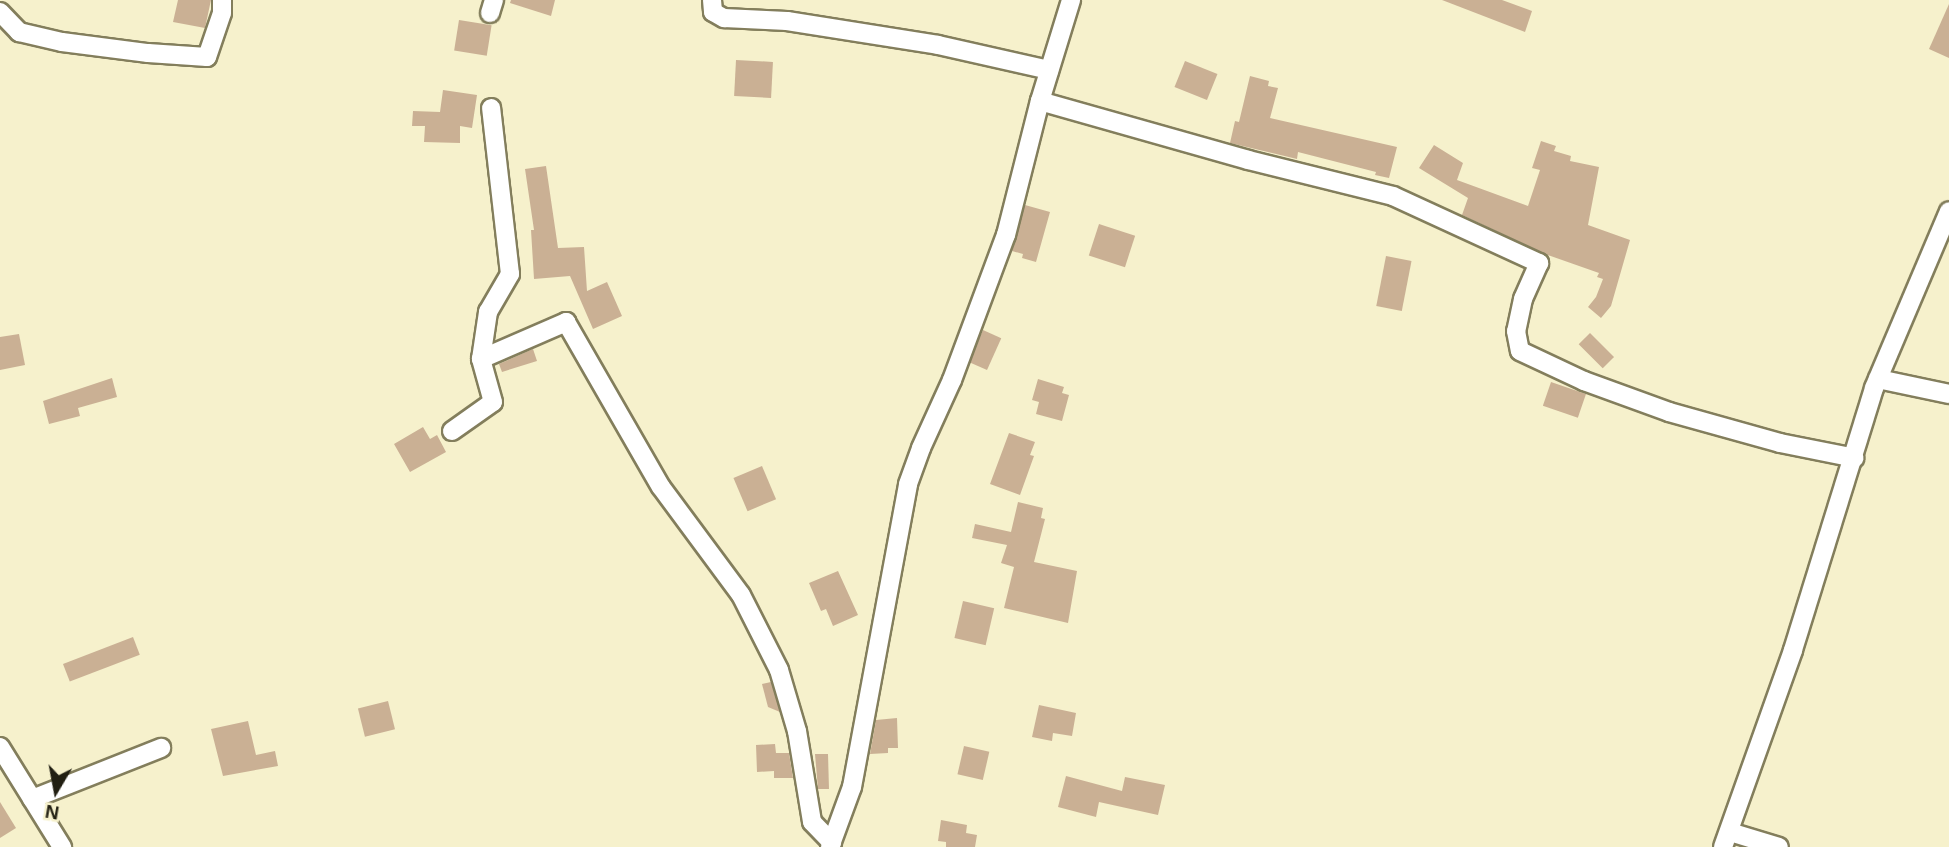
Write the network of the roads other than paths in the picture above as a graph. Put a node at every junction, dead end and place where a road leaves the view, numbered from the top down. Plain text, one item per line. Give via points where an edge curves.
1 (222, 0) edge
2 (712, 0) edge
3 (1071, 0) edge
4 (0, 12) edge
5 (1049, 70) junction
6 (1040, 101) junction
7 (491, 108) dead end
8 (1949, 211) edge
9 (481, 359) junction
10 (1878, 379) junction
11 (1949, 394) edge
12 (452, 431) dead end
13 (1855, 458) junction
14 (0, 747) edge
15 (162, 748) dead end
16 (32, 799) junction
17 (1726, 839) edge
18 (831, 845) edge
19 (61, 847) edge
20 (1779, 847) edge

1 - 4 street via 207,57 62,42 19,32
2 - 5 street via 713,12 723,18 787,21 939,45
3 - 5 street
5 - 6 street
6 - 13 street via 1393,196 1539,262 1516,331 1520,351 1584,381 1669,412
6 - 18 street via 1006,234 908,484 852,787
7 - 9 street via 510,274 488,312
8 - 10 street
9 - 12 street via 493,402
9 - 18 street via 566,322 661,487 741,595 779,670 797,731 812,822
10 - 11 street
10 - 13 street
13 - 17 street
14 - 16 street
15 - 16 street
16 - 19 street
17 - 20 street

